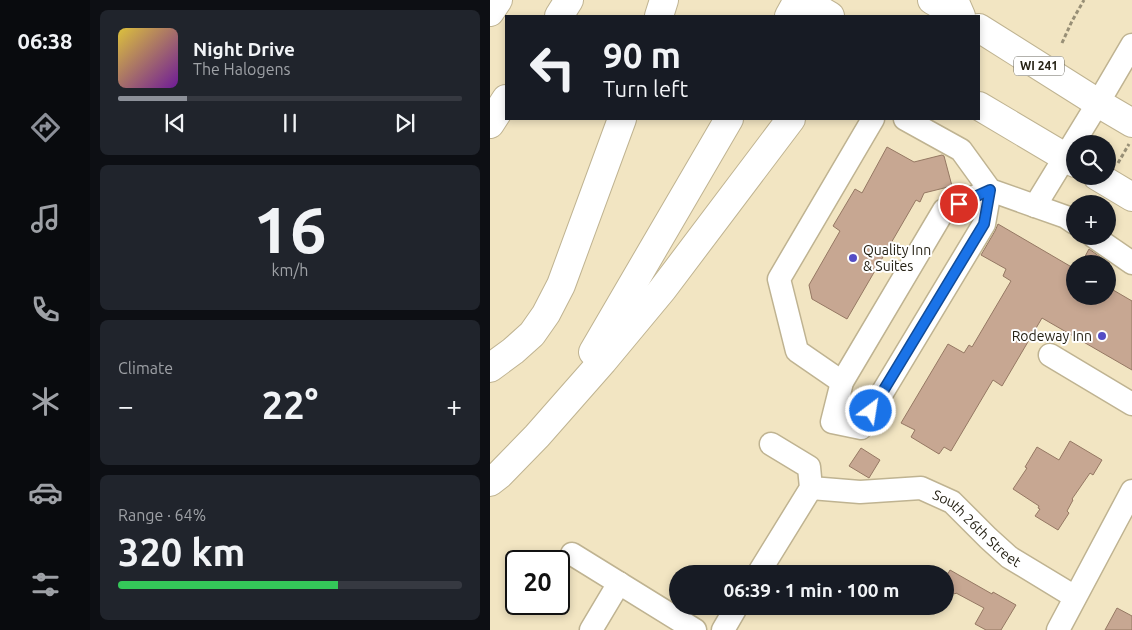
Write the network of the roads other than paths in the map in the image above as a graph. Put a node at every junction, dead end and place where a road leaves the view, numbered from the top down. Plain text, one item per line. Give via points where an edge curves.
1 (498, 0) edge
2 (569, 0) edge
3 (664, 0) edge
4 (798, 0) edge
5 (803, 0) edge
6 (932, 0) edge
7 (954, 0) edge
8 (490, 12) edge
9 (560, 15) edge
10 (659, 15) edge
11 (790, 15) edge
12 (828, 15) edge
13 (958, 15) edge
14 (960, 15) edge
15 (980, 29) edge
16 (1132, 45) edge
17 (505, 101) edge
18 (1098, 104) junction
19 (980, 107) edge
20 (622, 120) edge
21 (728, 120) edge
22 (790, 120) edge
23 (872, 120) edge
24 (907, 120) edge
25 (490, 124) edge
26 (1131, 133) edge
27 (1083, 135) edge
28 (1066, 159) edge
29 (1066, 166) edge
30 (990, 190) junction
31 (1035, 206) junction
32 (1066, 217) edge
33 (1106, 245) edge
34 (1132, 263) edge
35 (1050, 355) dead end
36 (490, 368) edge
37 (842, 382) junction
38 (1132, 404) edge
39 (537, 436) junction
40 (771, 444) dead end
41 (490, 482) edge
42 (811, 488) junction
43 (1132, 491) edge
44 (572, 554) dead end
45 (764, 565) edge
46 (619, 583) junction
47 (1075, 597) junction
48 (732, 615) edge
49 (590, 630) edge
50 (695, 630) edge
51 (723, 630) edge
52 (1058, 630) edge

1 - 8 main road
2 - 9 main road
3 - 10 main road
4 - 11 main road
5 - 12 main road
6 - 13 main road
7 - 14 main road
15 - 18 main road, WI 241
16 - 18 street
17 - 25 main road
18 - 26 main road, WI 241
18 - 27 street
19 - 28 main road
20 - 36 main road via 561,285 546,314 532,334
21 - 39 main road via 579,376
22 - 39 main road via 662,290
23 - 37 street via 779,279 797,351
24 - 30 street via 961,150
29 - 31 street
30 - 31 street
30 - 37 street via 944,210
30 - 37 street via 984,224 861,428 832,422
31 - 32 street
33 - 34 street
35 - 38 street
39 - 41 main road
40 - 42 street via 809,467
42 - 45 street
42 - 47 street, South 26th Street via 860,492 921,488 952,502 1009,557
43 - 47 street
44 - 46 street
46 - 49 street
46 - 50 street
47 - 52 street
48 - 51 street

